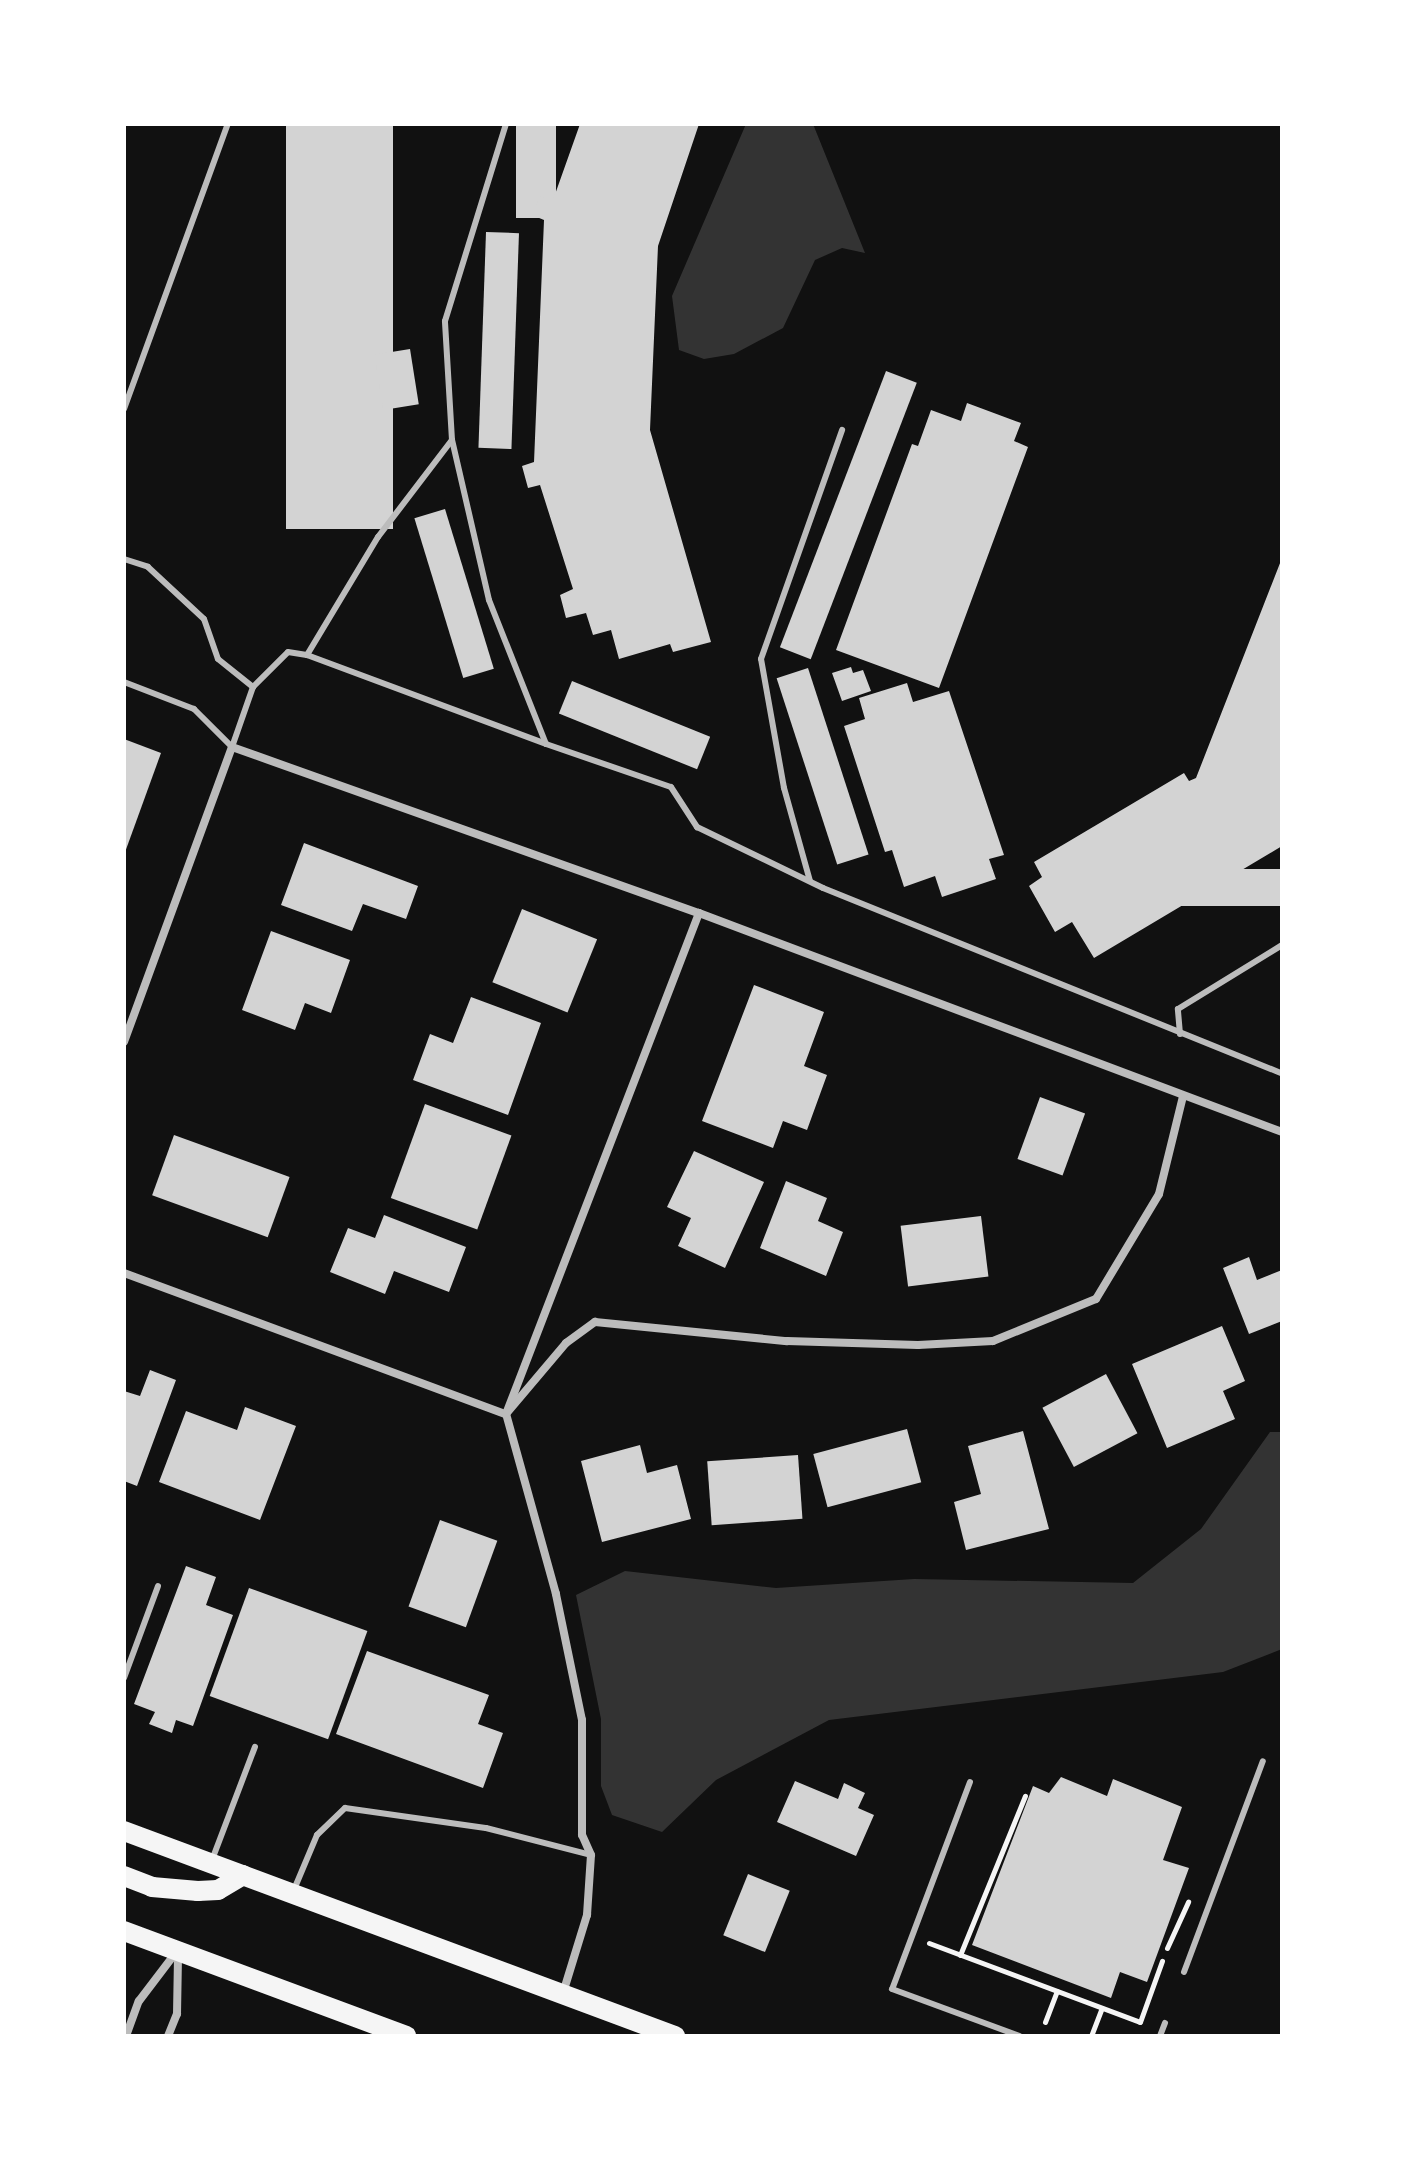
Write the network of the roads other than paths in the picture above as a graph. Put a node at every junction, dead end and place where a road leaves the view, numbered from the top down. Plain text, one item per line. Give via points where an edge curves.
1 (228, 124) edge
2 (506, 124) edge
3 (124, 409) edge
4 (842, 430) dead end
5 (452, 440) junction
6 (124, 559) edge
7 (307, 655) junction
8 (124, 682) edge
9 (253, 687) junction
10 (546, 744) junction
11 (232, 747) junction
12 (810, 881) junction
13 (699, 913) junction
14 (1282, 945) edge
15 (1180, 1034) junction
16 (124, 1042) edge
17 (1282, 1073) edge
18 (1183, 1096) junction
19 (1282, 1132) edge
20 (124, 1273) edge
21 (506, 1414) junction
22 (158, 1586) dead end
23 (124, 1678) edge
24 (255, 1747) dead end
25 (1263, 1761) dead end
26 (970, 1782) dead end
27 (124, 1831) edge
28 (591, 1855) junction
29 (210, 1863) junction
30 (243, 1875) junction
31 (124, 1876) edge
32 (293, 1893) junction
33 (124, 1931) edge
34 (178, 1951) junction
35 (1184, 1972) dead end
36 (562, 1994) junction
37 (1165, 2023) dead end
38 (126, 2036) edge
39 (168, 2036) edge
40 (406, 2036) edge
41 (675, 2036) edge
42 (1020, 2036) edge
43 (1160, 2036) edge

1 - 3 lane
2 - 5 lane via 445,321
4 - 12 lane via 761,659 784,788
5 - 7 lane via 378,537
5 - 10 lane via 489,600
6 - 9 lane via 148,567 204,619 218,659
7 - 9 lane via 288,652
7 - 10 lane
8 - 11 lane via 194,709
9 - 11 lane
10 - 12 lane via 671,787 697,827
11 - 13 street
11 - 16 street
12 - 15 lane
13 - 18 street
13 - 21 street
14 - 15 lane via 1178,1009
15 - 17 lane
18 - 19 street
18 - 21 street via 1159,1194 1096,1299 993,1341 918,1345 787,1341 595,1322 566,1343
20 - 21 street
21 - 28 street via 556,1594 582,1720 582,1835
22 - 23 lane
24 - 29 lane
25 - 35 lane
26 - 42 lane via 892,1989
27 - 29 main road
28 - 32 lane via 486,1828 345,1808 317,1835
28 - 36 street via 587,1915
29 - 30 main road
30 - 31 main road via 218,1890 198,1891 152,1887
30 - 32 main road
32 - 36 main road
33 - 34 main road
34 - 38 street via 139,2001
34 - 39 street via 177,2014
34 - 40 main road
36 - 41 main road
37 - 43 lane

